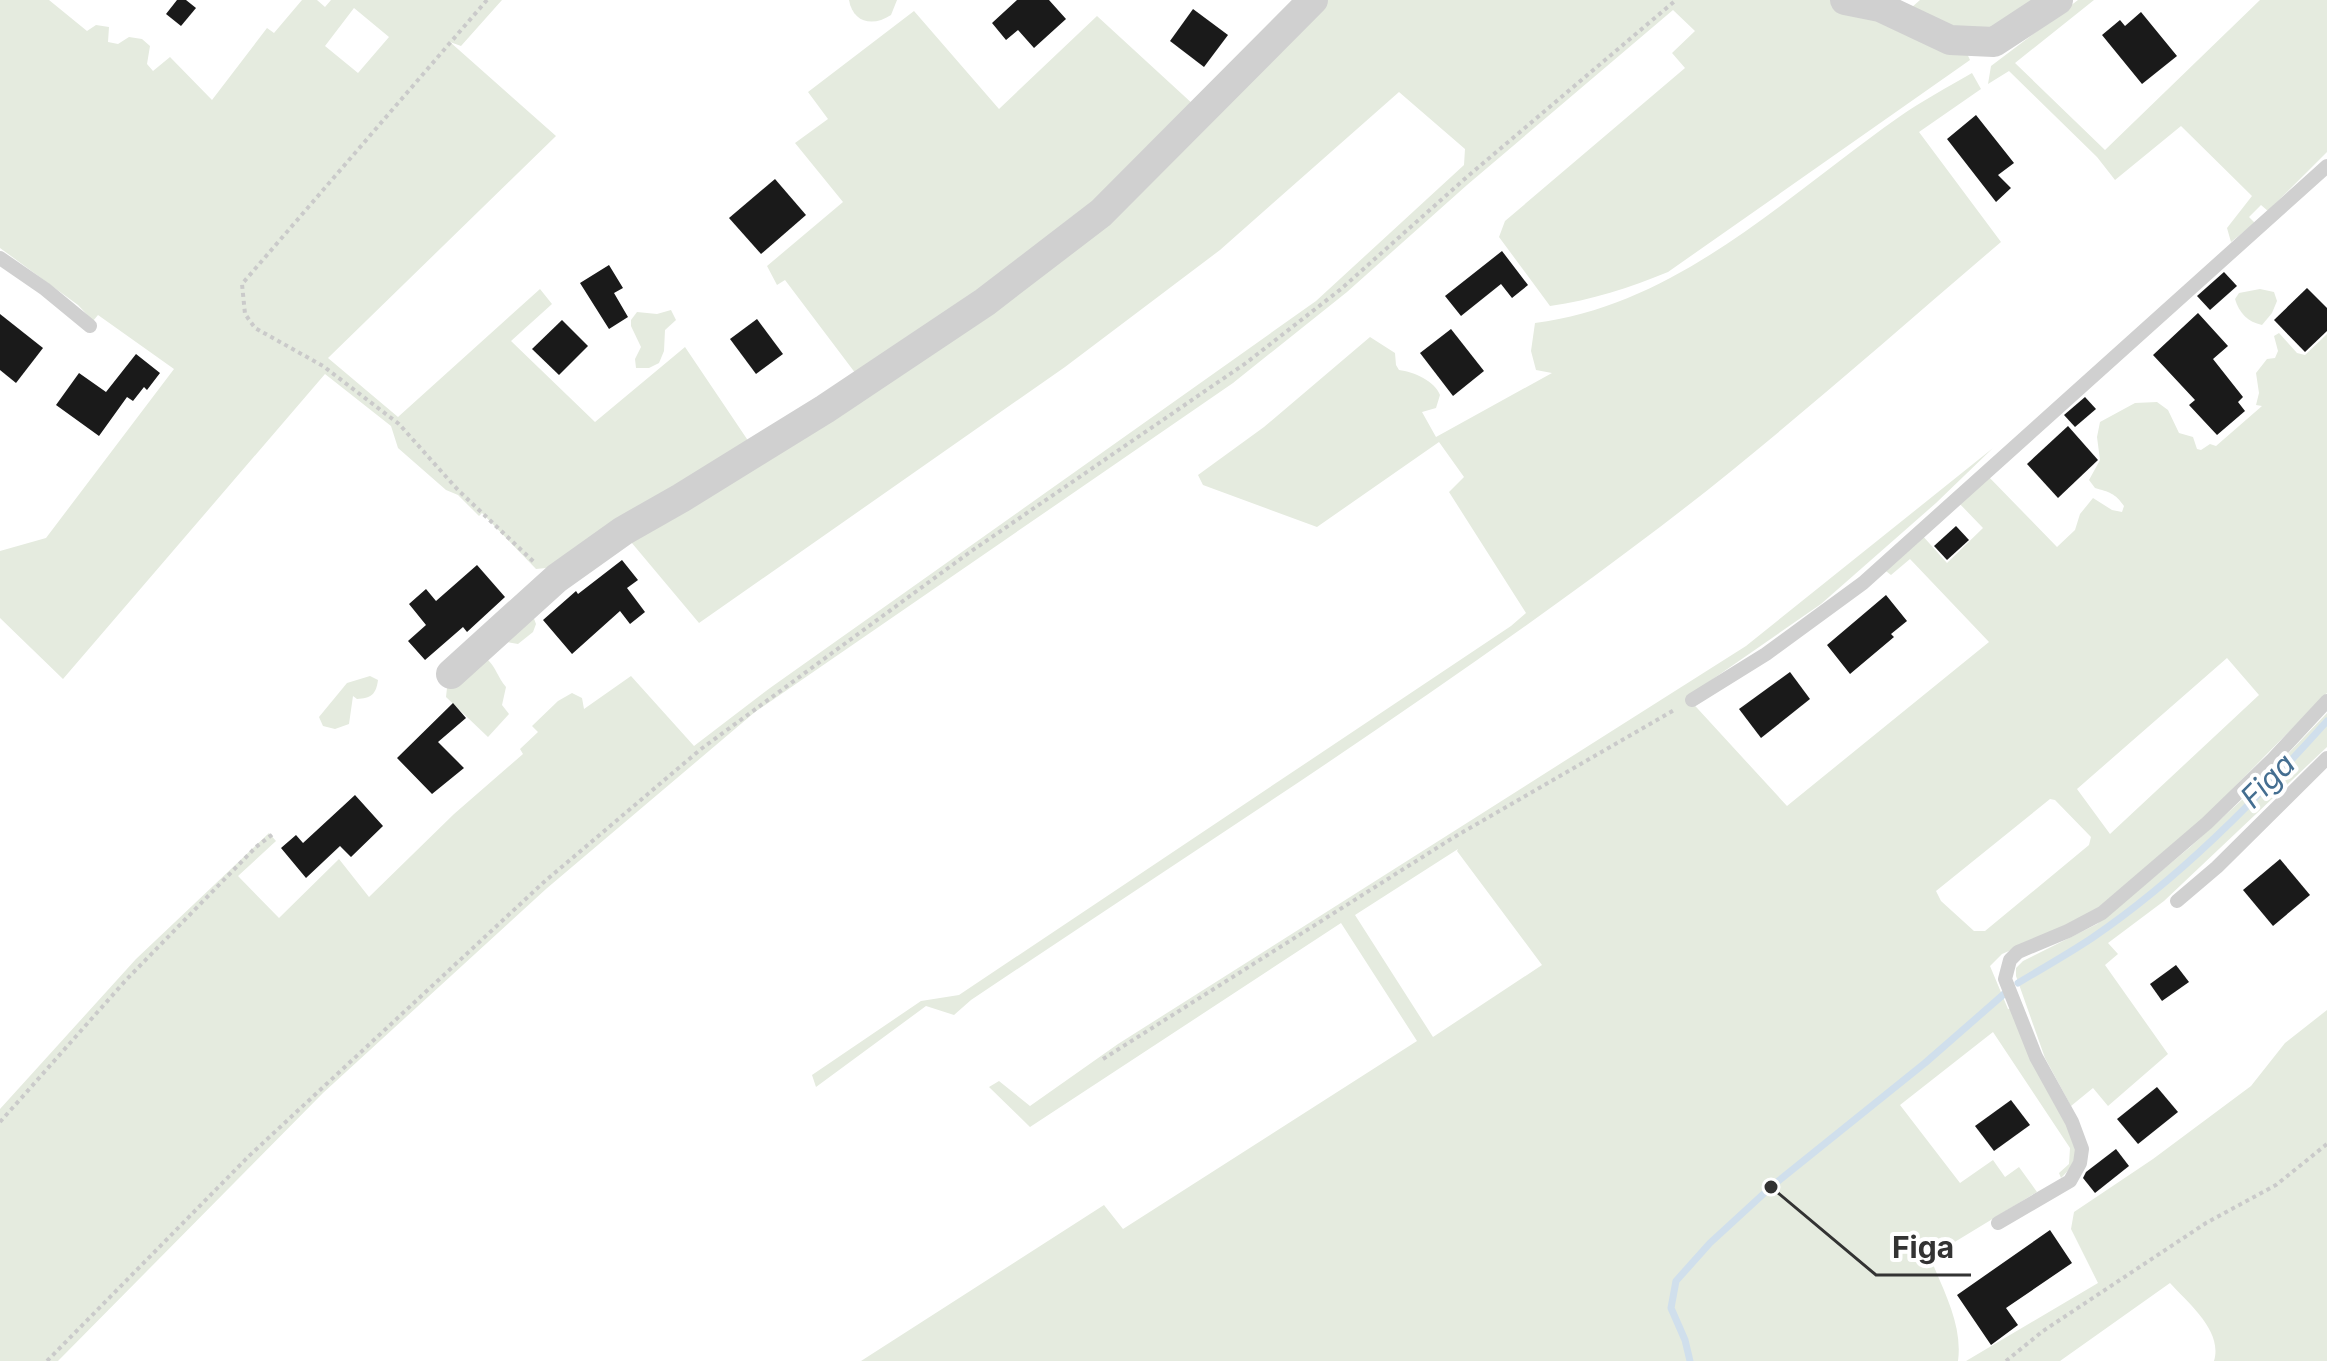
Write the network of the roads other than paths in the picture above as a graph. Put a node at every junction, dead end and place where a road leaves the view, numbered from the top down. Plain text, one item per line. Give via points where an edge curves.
1 (1313, 0) edge
2 (1845, 0) edge
3 (2058, 0) edge
4 (2327, 166) edge
5 (0, 258) edge
6 (90, 326) dead end
7 (451, 674) dead end
8 (1692, 700) road end
9 (2327, 701) edge
10 (2327, 758) edge
11 (2177, 901) dead end
12 (1998, 1223) dead end

1 - 7 street via 1101,213 985,302 825,409 623,531 554,581
2 - 3 street via 1880,7 1950,40 1994,42
4 - 8 lane via 1863,583
5 - 6 lane
9 - 12 lane via 2207,823 2102,913 2010,960 2005,979 2082,1149 2070,1181
10 - 11 lane

